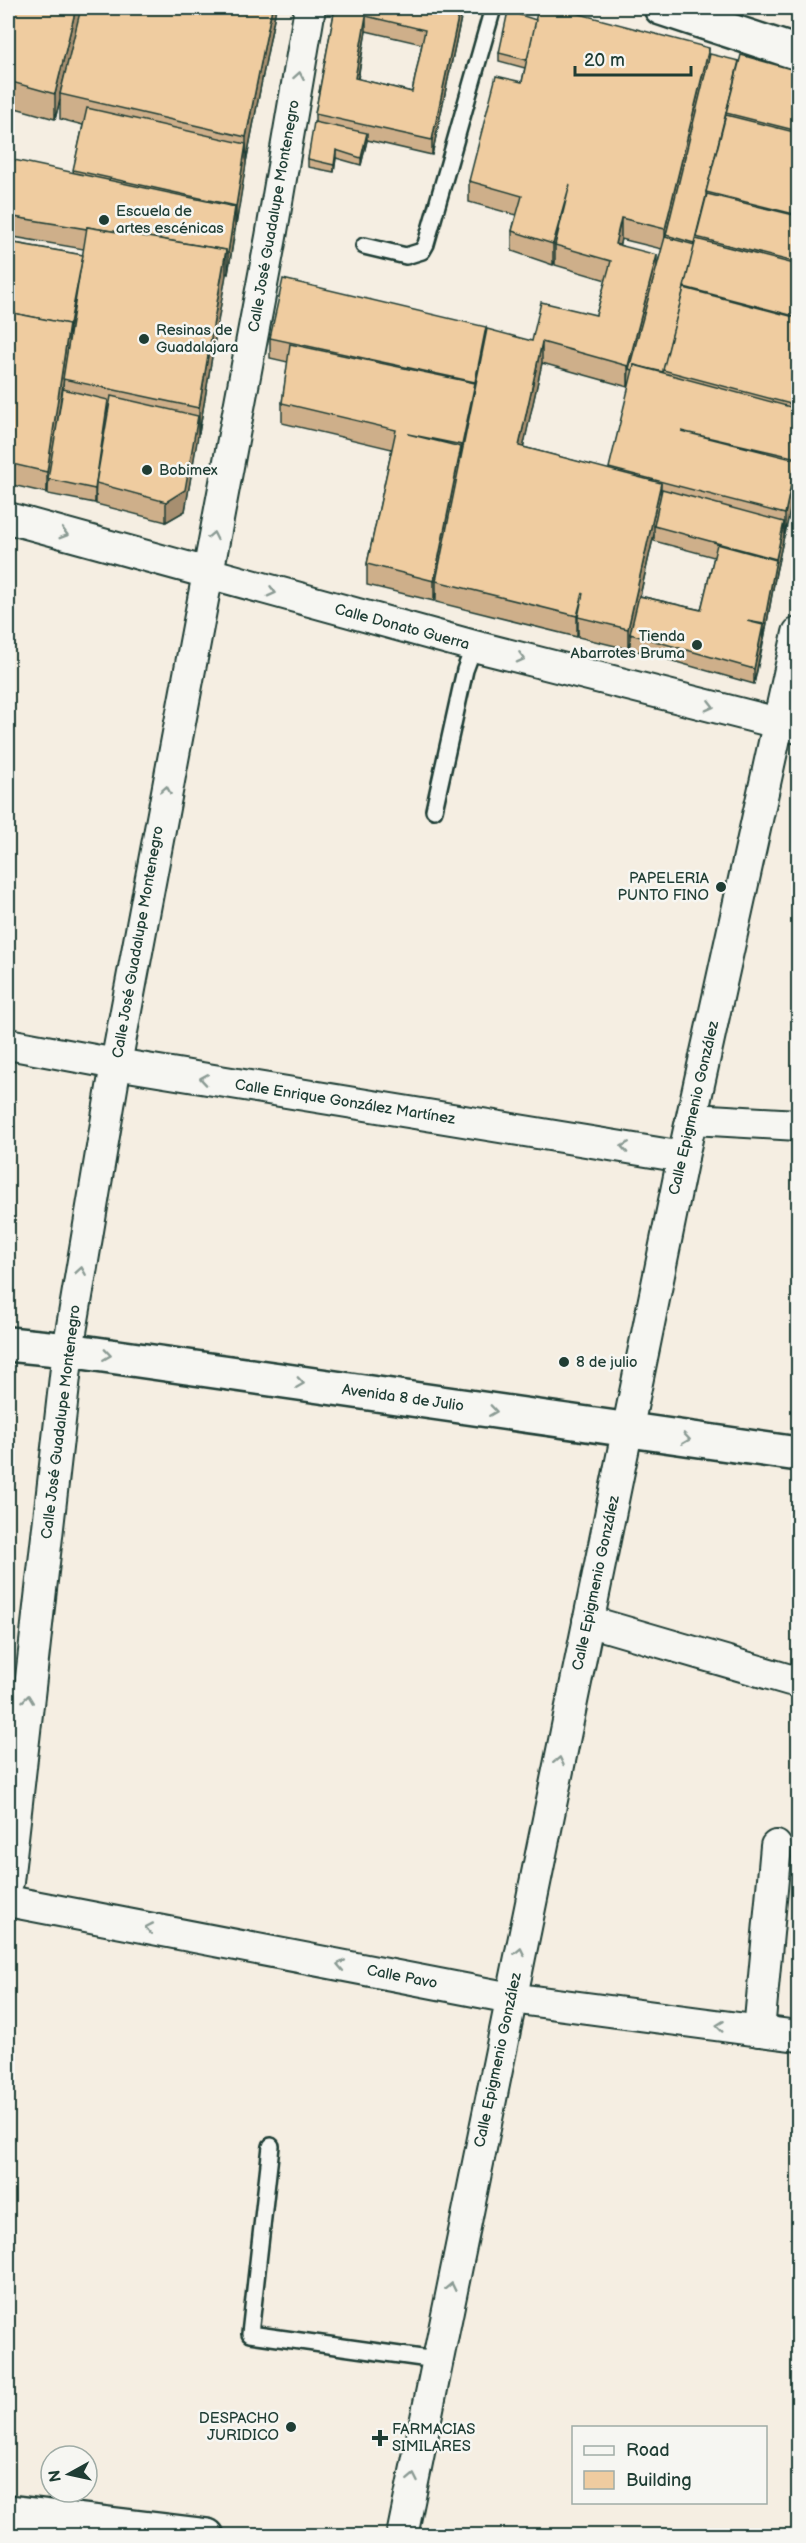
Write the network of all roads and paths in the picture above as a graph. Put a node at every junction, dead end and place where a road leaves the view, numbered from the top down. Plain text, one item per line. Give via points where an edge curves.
1 (310, 8) edge
2 (493, 8) edge
3 (661, 8) edge
4 (798, 53) edge
5 (364, 246) dead end
6 (8, 518) edge
7 (206, 574) junction
8 (798, 633) edge
9 (474, 646) junction
10 (789, 725) edge
11 (435, 810) dead end
12 (8, 1044) edge
13 (116, 1064) junction
14 (693, 1119) junction
15 (798, 1125) edge
16 (682, 1156) junction
17 (8, 1344) edge
18 (68, 1350) junction
19 (627, 1430) junction
20 (798, 1454) edge
21 (588, 1621) junction
22 (21, 1650) edge
23 (790, 1680) dead end
24 (776, 1846) dead end
25 (8, 1882) edge
26 (8, 1901) edge
27 (511, 1998) junction
28 (759, 2031) junction
29 (798, 2036) edge
30 (271, 2146) dead end
31 (436, 2360) junction
32 (8, 2512) edge
33 (207, 2535) edge
34 (402, 2535) edge

7 -> 1 street, Calle José Guadalupe Montenegro via 272,237
2 - 5 lane via 426,244 422,251 406,256
3 - 4 street
6 -> 7 street, Calle Donato Guerra
7 -> 9 street, Calle Donato Guerra
13 -> 7 street, Calle José Guadalupe Montenegro
8 - 10 street, Calle Epigmenio González
9 -> 10 street, Calle Donato Guerra
9 - 11 lane via 465,670
10 - 14 street, Calle Epigmenio González
12 - 13 street, Calle Enrique González Martínez
16 -> 13 street, Calle Enrique González Martínez
18 -> 13 street, Calle José Guadalupe Montenegro
14 - 15 street
14 - 16 street, Calle Epigmenio González
16 - 19 street, Calle Epigmenio González
17 - 18 street, Avenida 8 de Julio
18 -> 19 street, Avenida 8 de Julio
18 - 22 street, Calle José Guadalupe Montenegro
19 -> 20 street, Avenida 8 de Julio
19 - 21 street, Calle Epigmenio González
21 - 23 street
27 -> 21 street, Calle Epigmenio González
25 -> 22 street, Calle José Guadalupe Montenegro
24 - 28 street
27 -> 26 street, Calle Pavo
28 -> 27 street, Calle Pavo
31 -> 27 street, Calle Epigmenio González
28 - 29 street, Calle Pavo
30 - 31 lane via 250,2334
34 -> 31 street, Calle Epigmenio González
32 - 33 street

